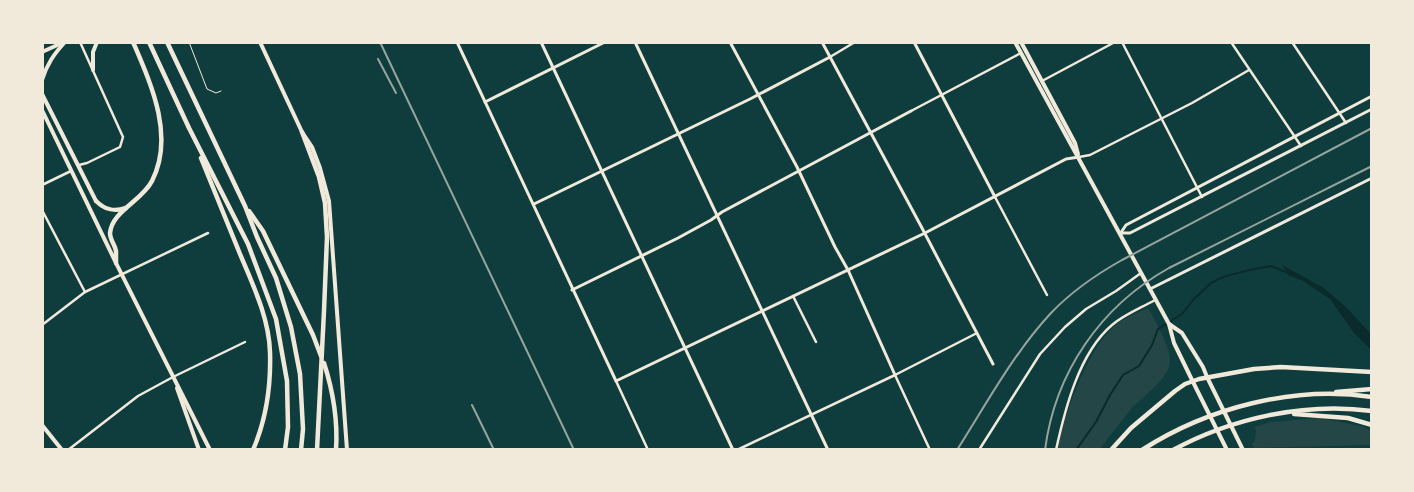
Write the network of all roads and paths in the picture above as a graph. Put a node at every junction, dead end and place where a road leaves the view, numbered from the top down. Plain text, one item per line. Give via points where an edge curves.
1 (65, 42) edge
2 (80, 42) edge
3 (97, 42) edge
4 (133, 42) edge
5 (149, 42) edge
6 (167, 42) edge
7 (189, 42) edge
8 (260, 42) edge
9 (457, 42) edge
10 (542, 42) edge
11 (605, 42) edge
12 (635, 42) edge
13 (730, 42) edge
14 (822, 42) edge
15 (855, 42) edge
16 (914, 42) edge
17 (1015, 42) edge
18 (1021, 42) edge
19 (1116, 42) edge
20 (1122, 42) edge
21 (1231, 42) edge
22 (1292, 42) edge
23 (1026, 50) junction
24 (42, 52) edge
25 (1021, 53) junction
26 (830, 57) junction
27 (554, 68) junction
28 (93, 70) junction
29 (1249, 70) junction
30 (42, 80) edge
31 (1042, 81) junction
32 (221, 92) dead end
33 (42, 94) edge
34 (942, 94) junction
35 (759, 95) junction
36 (1372, 96) edge
37 (485, 102) junction
38 (1372, 109) edge
39 (42, 110) edge
40 (911, 111) joint
41 (1340, 114) junction
42 (1162, 118) junction
43 (1346, 123) junction
44 (189, 128) junction
45 (302, 132) junction
46 (872, 133) junction
47 (679, 134) junction
48 (1295, 136) junction
49 (1301, 146) junction
50 (1079, 157) junction
51 (77, 165) junction
52 (72, 171) junction
53 (602, 171) junction
54 (799, 172) junction
55 (1372, 178) edge
56 (42, 185) edge
57 (1197, 187) junction
58 (995, 197) junction
59 (1202, 197) junction
60 (96, 201) joint
61 (534, 204) junction
62 (130, 206) junction
63 (245, 206) junction
64 (42, 210) edge
65 (717, 216) junction
66 (208, 233) dead end
67 (925, 233) junction
68 (1120, 234) junction
69 (641, 257) junction
70 (116, 263) junction
71 (848, 270) junction
72 (1142, 273) junction
73 (122, 274) junction
74 (572, 290) junction
75 (1150, 290) junction
76 (85, 292) junction
77 (1047, 295) dead end
78 (793, 296) junction
79 (1156, 300) junction
80 (763, 311) junction
81 (1169, 324) junction
82 (42, 325) edge
83 (977, 333) junction
84 (245, 342) dead end
85 (816, 342) dead end
86 (685, 348) junction
87 (994, 364) dead end
88 (1372, 372) edge
89 (894, 375) junction
90 (173, 377) junction
91 (1207, 377) junction
92 (616, 381) junction
93 (1193, 382) junction
94 (176, 383) junction
95 (1372, 389) edge
96 (1308, 395) junction
97 (1372, 397) edge
98 (1372, 411) edge
99 (811, 414) junction
100 (1283, 414) junction
101 (42, 425) edge
102 (1372, 425) edge
103 (317, 448) edge
104 (62, 450) edge
105 (68, 450) edge
106 (199, 450) edge
107 (210, 450) edge
108 (253, 450) edge
109 (285, 450) edge
110 (301, 450) edge
111 (336, 450) edge
112 (347, 450) edge
113 (648, 450) edge
114 (735, 450) edge
115 (828, 450) edge
116 (930, 450) edge
117 (979, 450) edge
118 (1056, 450) edge
119 (1111, 450) edge
120 (1142, 450) edge
121 (1173, 450) edge
122 (1227, 450) edge
123 (1243, 450) edge

1 - 24 main road
1 - 30 main road via 46,67
2 - 28 street
3 - 28 main road via 93,52
4 - 62 highway via 147,74 161,131 159,159 152,181
5 - 44 highway
6 - 63 highway
7 - 32 lane via 207,89
8 - 45 main road
9 - 37 street
10 - 27 street
11 - 27 street
12 - 47 street
13 - 35 street
14 - 26 street
15 - 26 street
16 - 34 street
17 - 25 main road
18 - 23 main road
19 - 31 street
20 - 42 street
21 - 29 street
22 - 41 street
23 - 25 main road
23 - 31 main road
25 - 34 street
25 - 50 main road
26 - 35 street
26 - 46 street
27 - 37 street
27 - 53 street
28 - 51 street via 123,142 120,147
29 - 42 street
29 - 48 street
31 - 50 main road via 1075,143
33 - 51 main road
34 - 40 street
34 - 58 street
35 - 47 street
35 - 54 street
36 - 41 street
37 - 61 street
38 - 43 street
39 - 52 main road
40 - 46 street
41 - 43 street
41 - 48 street
42 - 50 street via 1090,155
42 - 57 street
43 - 49 street
44 - 108 highway via 254,288 266,326 270,351 269,383
44 - 109 highway via 248,244 276,319 287,381
45 - 103 highway via 325,203
45 - 112 main road via 312,147 329,201
46 - 54 street
46 - 67 street
47 - 53 street
47 - 65 street
48 - 49 street
48 - 57 street
49 - 59 street
50 - 58 street via 1066,159
50 - 68 main road
51 - 60 main road
52 - 56 street
52 - 70 main road
53 - 61 street
53 - 69 street
54 - 65 street
54 - 71 street
55 - 75 street
57 - 59 street
57 - 68 street via 1126,225
58 - 67 street
58 - 77 street
59 - 68 street via 1130,233
60 - 62 highway via 112,210
61 - 74 street
62 - 70 highway via 114,219 110,231
63 - 110 highway via 276,278 291,327 300,374
63 - 111 highway via 263,230 313,336 333,399
64 - 76 street
65 - 69 street
65 - 80 street
66 - 73 street
67 - 71 street
67 - 83 street
68 - 72 main road
69 - 74 street
69 - 86 street
70 - 73 main road
71 - 78 street
71 - 89 street
72 - 75 main road
72 - 117 street via 1086,309 1040,354
73 - 76 street
73 - 90 main road
74 - 92 street
75 - 79 main road
76 - 82 street
78 - 80 street
78 - 85 street
79 - 81 main road
79 - 118 street via 1130,312 1112,326 1087,358 1066,406
80 - 86 street
80 - 99 street
81 - 91 main road via 1182,333
81 - 93 main road via 1174,343
83 - 87 street
83 - 89 street
84 - 90 street
86 - 92 street
86 - 114 street
88 - 91 highway via 1281,367
89 - 99 street
89 - 116 street
90 - 94 main road
90 - 105 street via 138,396
91 - 93 highway
91 - 123 main road
92 - 113 street
93 - 119 highway via 1185,384 1153,409
93 - 122 main road
94 - 106 main road
94 - 107 main road
95 - 96 highway
96 - 97 highway
96 - 120 highway via 1240,406 1195,422
98 - 100 highway via 1334,408
99 - 114 street
99 - 115 street
100 - 102 highway via 1348,418
100 - 121 highway via 1202,436
101 - 104 main road

